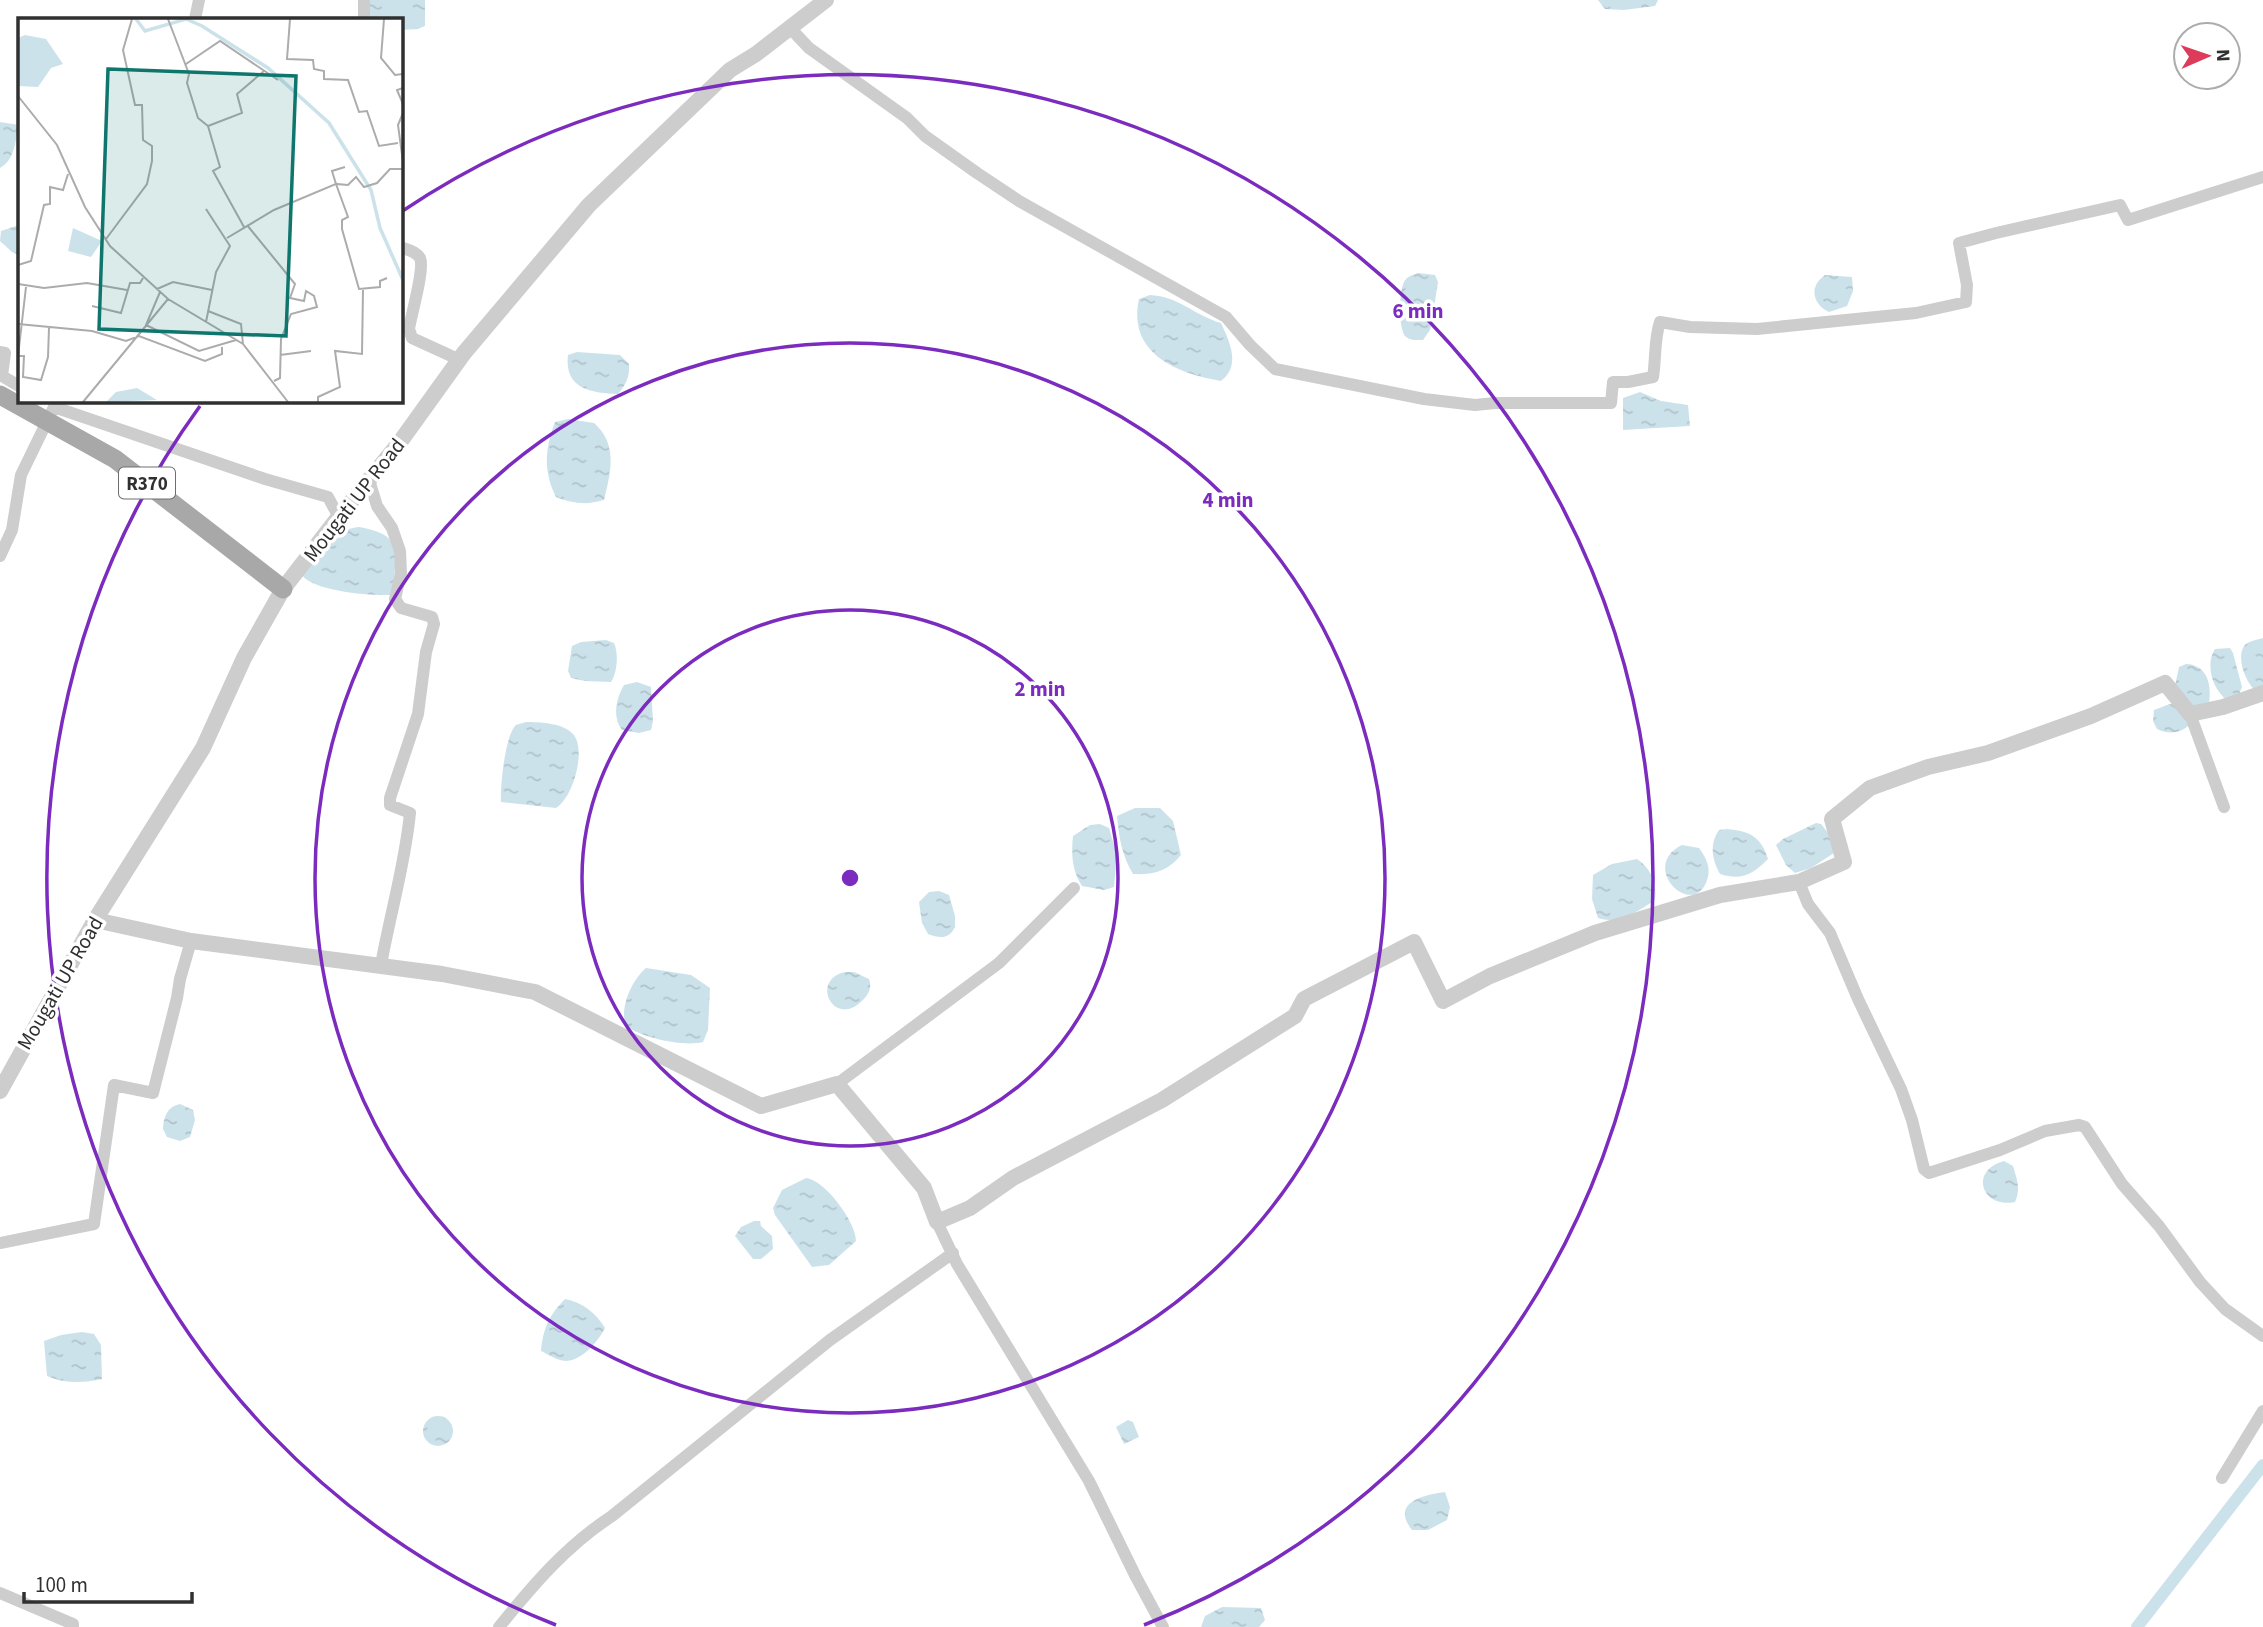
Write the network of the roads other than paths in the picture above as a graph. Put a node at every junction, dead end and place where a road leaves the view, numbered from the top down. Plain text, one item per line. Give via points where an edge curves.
1 (199, 0) edge
2 (364, 0) edge
3 (826, 0) edge
4 (195, 18) edge
5 (363, 18) edge
6 (790, 28) junction
7 (2263, 177) edge
8 (402, 247) edge
9 (0, 352) edge
10 (460, 360) junction
11 (18, 385) edge
12 (0, 395) edge
13 (18, 400) edge
14 (24, 402) edge
15 (48, 409) edge
16 (369, 480) junction
17 (341, 513) junction
18 (0, 556) edge
19 (283, 589) junction
20 (2263, 693) edge
21 (2190, 714) junction
22 (2224, 807) dead end
23 (1799, 882) junction
24 (1074, 888) dead end
25 (95, 920) junction
26 (191, 941) junction
27 (381, 965) junction
28 (837, 1084) junction
29 (0, 1091) edge
30 (937, 1222) junction
31 (0, 1243) edge
32 (953, 1254) junction
33 (2263, 1336) edge
34 (2263, 1411) edge
35 (2222, 1478) dead end
36 (0, 1593) edge
37 (74, 1627) edge
38 (499, 1627) edge
39 (1163, 1627) edge

1 - 4 street
2 - 5 street
3 - 6 street, Mougati UP Road
6 - 7 street via 809,48 977,173 1226,317 1275,369 1475,405 1611,403 1613,382 1653,377 1660,322 1757,330 1916,313 1966,302 1959,243 2120,205 2128,220
6 - 10 street, Mougati UP Road via 730,71 589,205
8 - 10 street via 420,258 409,329 412,338
9 - 11 street via 5,353 2,376
10 - 16 street, Mougati UP Road
12 - 13 main road, R370
14 - 15 main road, R370
15 - 17 street via 328,497
15 - 18 street via 21,475 12,530
15 - 19 main road, R370
16 - 17 street, Mougati UP Road
16 - 27 street via 400,551 395,598 401,608 432,617 434,624 418,714 390,797 390,805 410,813 410,823
17 - 19 street, Mougati UP Road
19 - 25 street, Mougati UP Road via 202,748
20 - 21 street
21 - 22 street
21 - 23 street via 2165,684 2014,744 1870,788 1832,819 1844,862
23 - 30 street via 1720,895 1595,933 1490,976 1443,1001 1414,942 1304,999 1295,1016 1162,1100
23 - 33 street via 1808,904 1830,933 1901,1089 1924,1169 1936,1171 2045,1131 2085,1126 2122,1184 2160,1226 2200,1282 2225,1309
24 - 28 street via 999,963
25 - 26 street
25 - 29 street, Mougati UP Road
26 - 27 street
26 - 31 street via 153,1093 114,1085 94,1224
27 - 28 street via 535,992 761,1106
28 - 30 street via 924,1188
30 - 32 street
32 - 38 street via 830,1340 584,1534
32 - 39 street via 1089,1481
34 - 35 street
36 - 37 street

